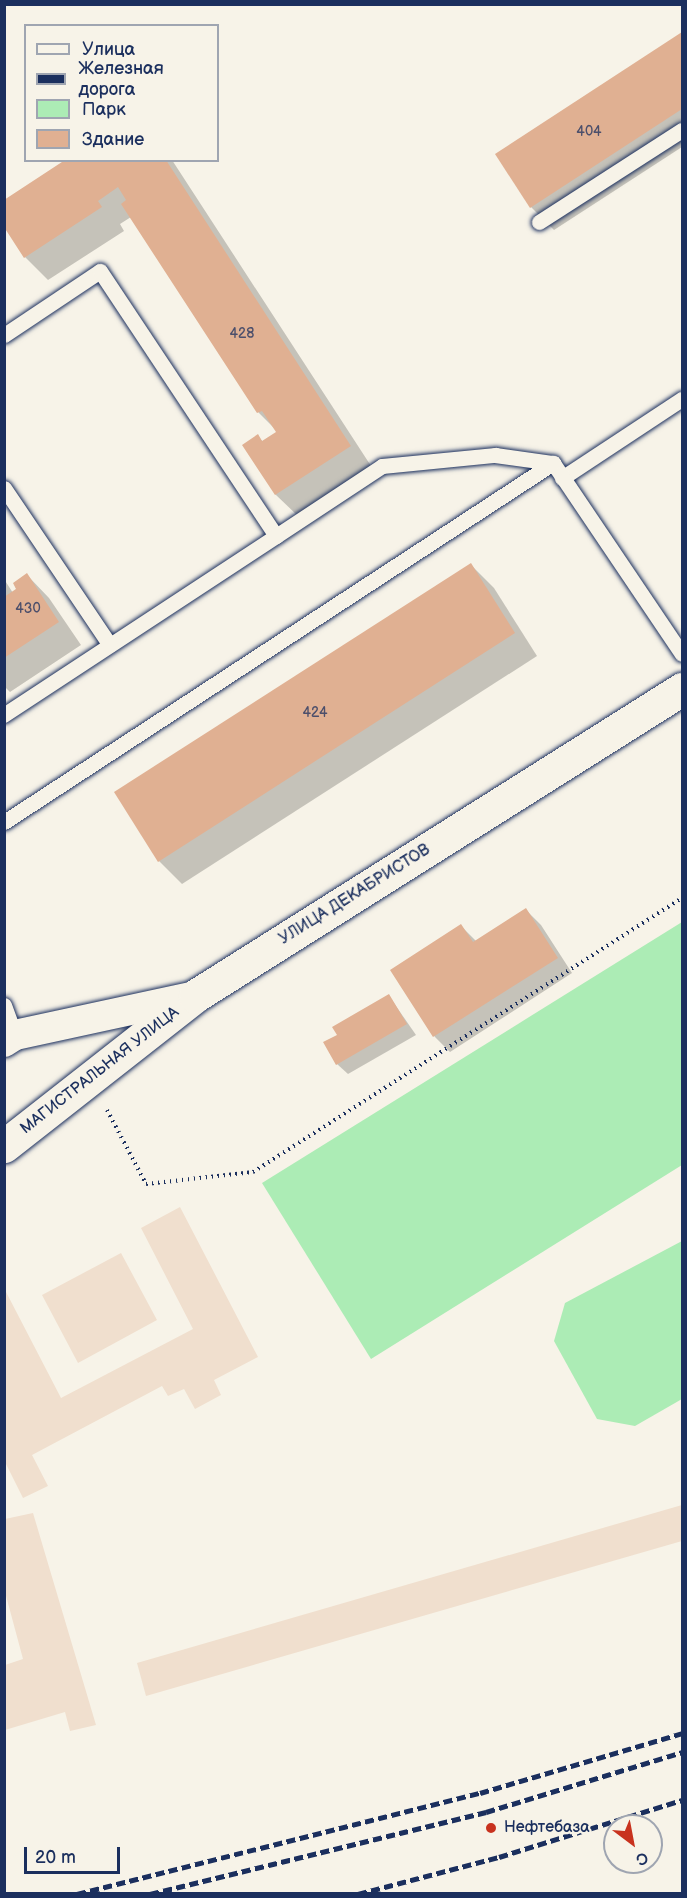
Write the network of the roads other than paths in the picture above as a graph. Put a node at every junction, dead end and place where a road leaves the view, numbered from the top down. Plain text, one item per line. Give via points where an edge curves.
1 (682, 130) edge
2 (539, 222) dead end
3 (4, 335) edge
4 (682, 399) edge
5 (553, 463) junction
6 (562, 478) junction
7 (4, 488) edge
8 (276, 536) junction
9 (110, 645) junction
10 (682, 654) edge
11 (682, 689) edge
12 (4, 715) edge
13 (4, 822) edge
14 (195, 996) junction
15 (4, 1005) edge
16 (10, 1038) edge
17 (4, 1146) edge

1 - 2 lane
3 - 8 lane via 100,271
4 - 6 lane
5 - 6 lane
5 - 8 lane via 495,455 382,466
5 - 13 lane
6 - 10 lane
7 - 9 lane
8 - 9 lane
9 - 12 lane
11 - 14 main road, УЛИЦА ДЕКАБРИСТОВ
14 - 16 street, УЛИЦА ДЕКАБРИСТОВ
14 - 17 main road, МАГИСТРАЛЬНАЯ УЛИЦА
15 - 16 lane

